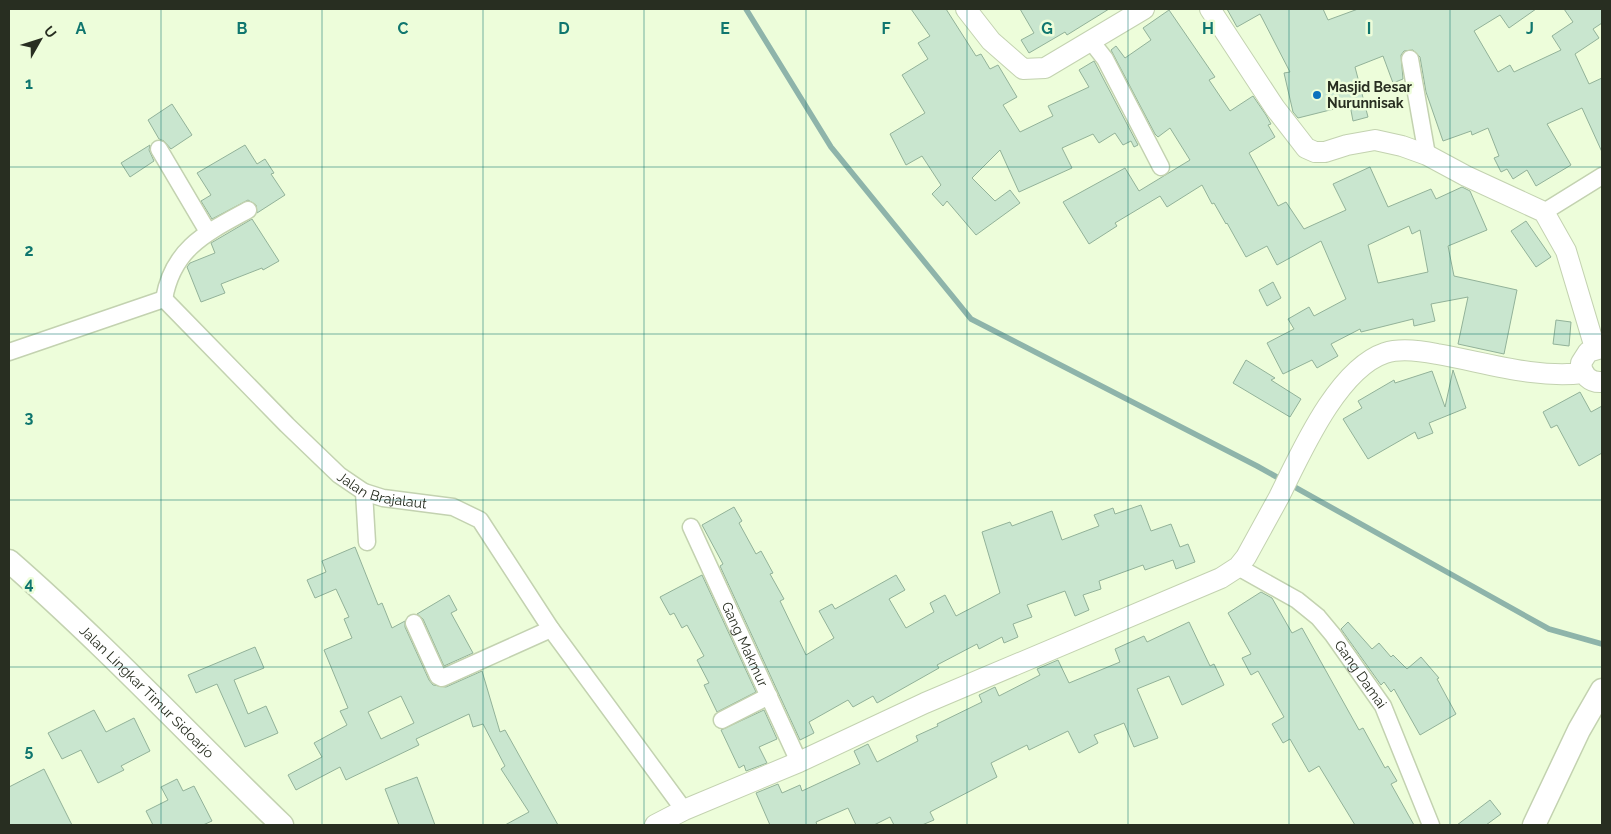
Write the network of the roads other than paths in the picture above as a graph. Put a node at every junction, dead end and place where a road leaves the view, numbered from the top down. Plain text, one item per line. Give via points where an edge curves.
1 (966, 9) edge
2 (1144, 9) edge
3 (1210, 9) edge
4 (1091, 41) junction
5 (1410, 60) dead end
6 (159, 148) dead end
7 (1427, 155) junction
8 (1161, 167) dead end
9 (1602, 176) edge
10 (248, 210) dead end
11 (1544, 212) junction
12 (208, 232) junction
13 (164, 299) junction
14 (1599, 348) edge
15 (9, 352) edge
16 (1583, 373) junction
17 (1602, 382) edge
18 (364, 492) junction
19 (691, 527) dead end
20 (366, 542) dead end
21 (9, 562) edge
22 (1242, 562) junction
23 (414, 624) dead end
24 (551, 629) junction
25 (1602, 690) edge
26 (769, 696) junction
27 (722, 720) dead end
28 (799, 762) junction
29 (693, 806) junction
30 (282, 825) edge
31 (655, 825) edge
32 (1431, 825) edge
33 (1534, 825) edge

1 - 4 street via 991,41 1023,69 1045,68
2 - 4 street
3 - 7 street via 1275,108 1306,148 1324,152 1375,140
4 - 8 street via 1105,59
5 - 7 street
6 - 12 street
7 - 11 street
9 - 11 street
10 - 12 street
11 - 14 street via 1566,250
12 - 13 street via 187,250 171,272
13 - 15 street
13 - 18 street, Jalan Brajalaut via 287,426 339,474
14 - 16 street via 1583,358
16 - 17 street via 1593,381
16 - 22 street via 1531,371 1434,353 1400,351 1385,353 1371,360 1351,377 1326,408
18 - 20 street
18 - 24 street, Jalan Brajalaut via 383,498 443,505 462,510 480,520
19 - 26 street, Gang Makmur
21 - 30 main road, Jalan Lingkar Timur Sidoarjo via 107,650
22 - 28 street via 1222,578 925,703
22 - 32 street, Gang Damai via 1318,616 1333,635 1383,706
23 - 24 street via 438,676 442,678
24 - 29 street, Jalan Brajalaut
25 - 33 main road via 1579,730
26 - 27 street
26 - 28 street, Gang Makmur
28 - 29 street
29 - 31 street

